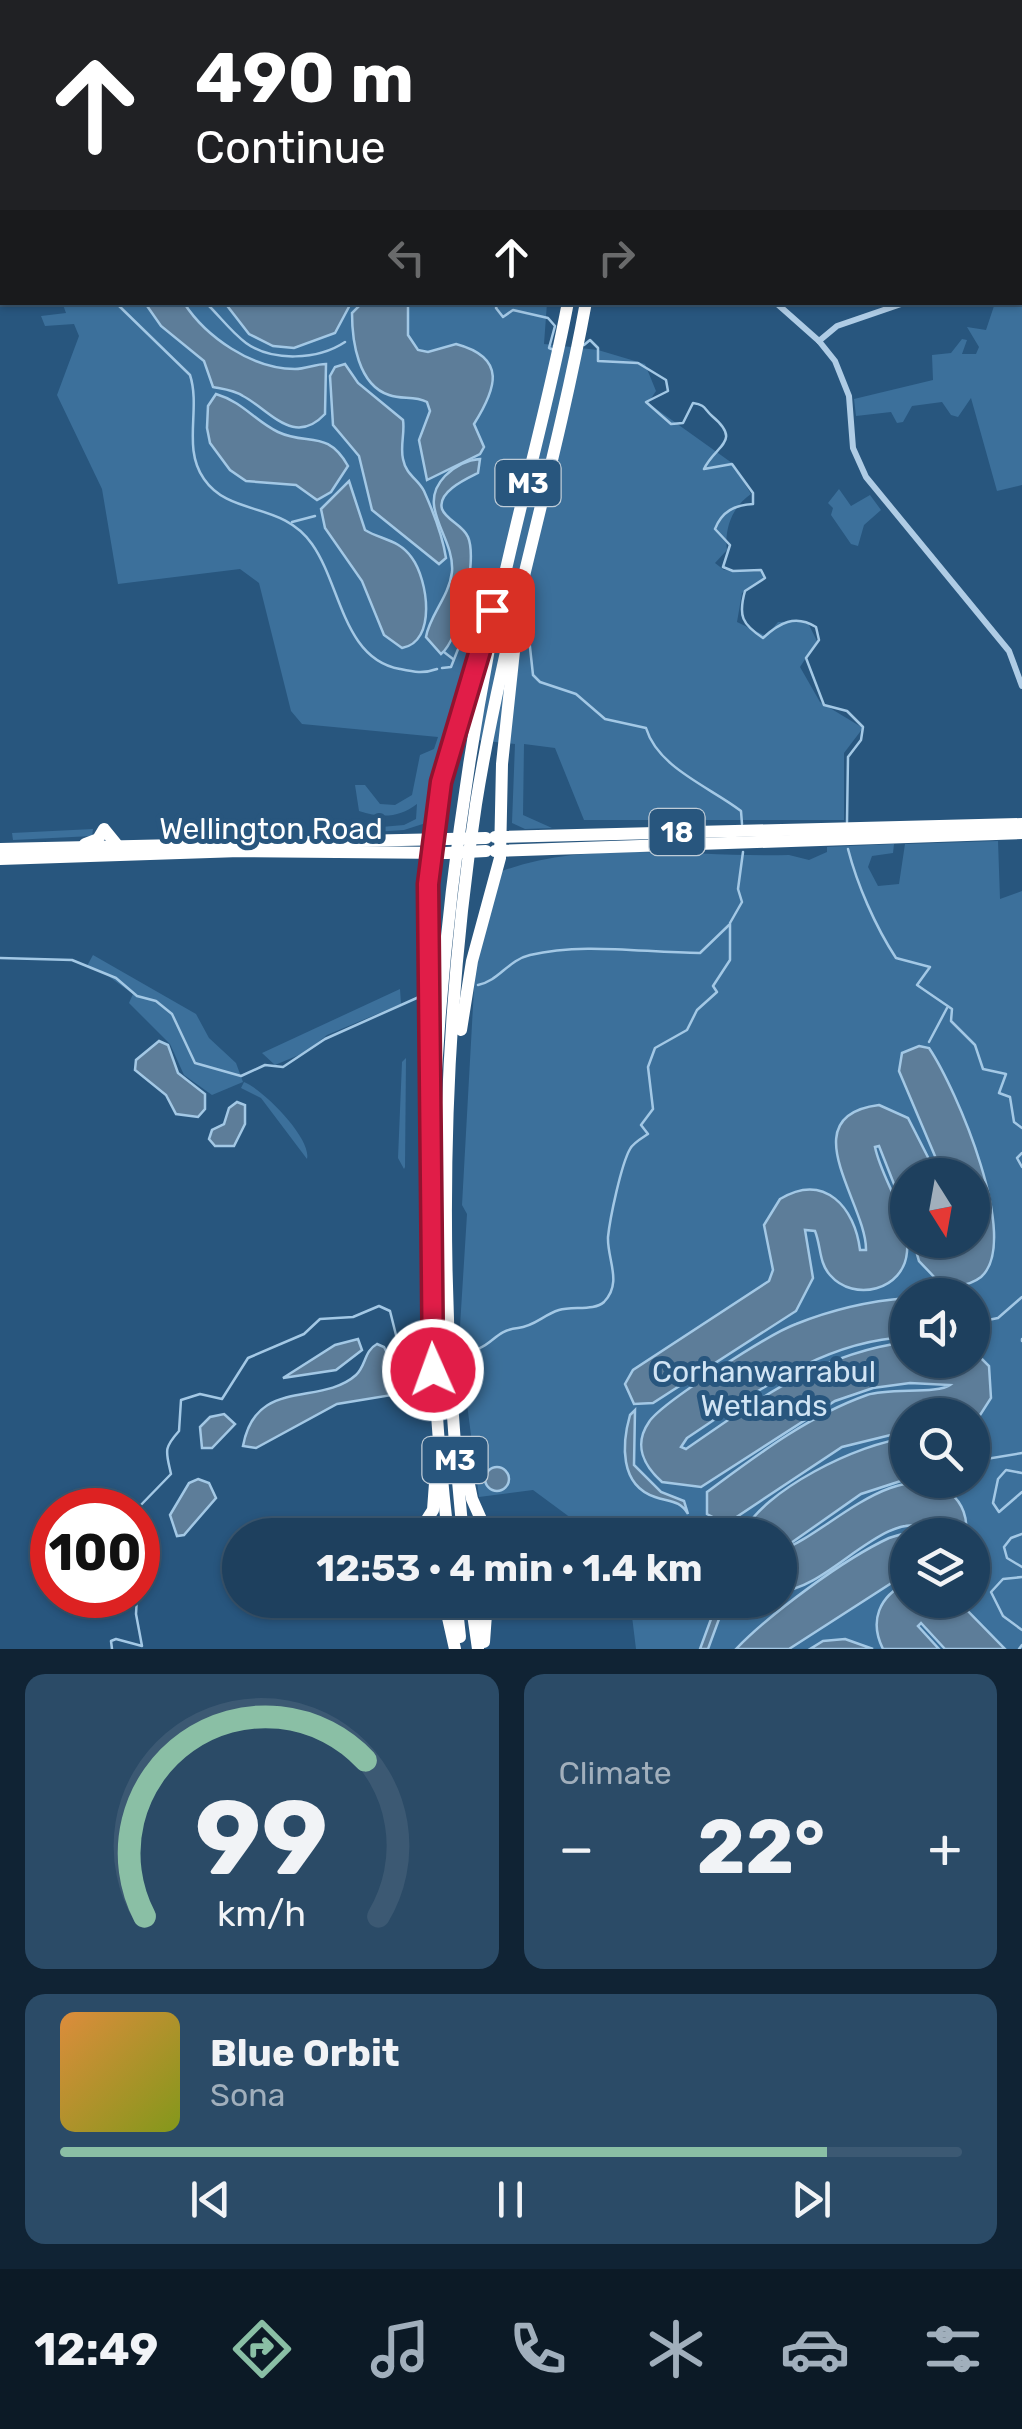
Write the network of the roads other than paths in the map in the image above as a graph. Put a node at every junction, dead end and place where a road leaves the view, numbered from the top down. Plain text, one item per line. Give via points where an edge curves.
1 (567, 305) edge
2 (586, 305) edge
3 (778, 305) edge
4 (898, 305) edge
5 (819, 341) junction
6 (519, 584) junction
7 (502, 586) junction
8 (1022, 686) edge
9 (500, 809) junction
10 (435, 823) junction
11 (1022, 824) edge
12 (1022, 833) edge
13 (825, 835) junction
14 (524, 836) junction
15 (684, 837) junction
16 (239, 842) junction
17 (390, 842) junction
18 (493, 844) junction
19 (440, 846) junction
20 (0, 848) edge
21 (109, 848) junction
22 (534, 850) junction
23 (416, 854) junction
24 (0, 859) edge
25 (498, 866) junction
26 (428, 884) junction
27 (433, 1090) junction
28 (448, 1116) junction
29 (450, 1385) junction
30 (438, 1431) junction
31 (426, 1518) edge
32 (446, 1518) edge
33 (461, 1518) edge
34 (481, 1518) edge
35 (449, 1618) edge
36 (457, 1618) edge
37 (475, 1618) edge
38 (485, 1618) edge
39 (458, 1649) edge
40 (481, 1649) edge

1 - 7 highway, M3
2 - 6 highway, M3
3 - 5 street
4 - 5 street via 837,326
5 - 8 street via 846,384 853,448 866,477 996,636
6 - 9 highway
6 - 28 highway, M3 via 475,815
7 - 10 highway via 441,782
7 - 27 highway, M3 via 456,844
9 - 14 highway via 509,829
9 - 18 highway
10 - 17 highway
10 - 19 highway
11 - 13 highway, Wellington Road / 18
12 - 13 highway, Wellington Road / 18
13 - 15 highway, Wellington Road / 18
14 - 15 highway, Wellington Road / 18
14 - 18 highway, Wellington Road / 18
15 - 22 highway, Wellington Road / 18
16 - 17 highway, Wellington Road / 18
16 - 21 highway, Wellington Road / 18
16 - 21 highway, Wellington Road / 18
16 - 23 highway, Wellington Road / 18
17 - 19 highway, Wellington Road / 18
18 - 19 highway, Wellington Road / 18, bridge
18 - 22 highway, Wellington Road / 18
18 - 25 highway
19 - 23 highway, Wellington Road / 18
19 - 26 highway
20 - 21 highway, Wellington Road / 18
21 - 24 highway, Wellington Road / 18
22 - 25 highway
23 - 26 highway
25 - 28 highway via 472,961
26 - 27 highway
27 - 30 highway, M3
28 - 29 highway, M3
29 - 33 highway, M3
29 - 34 highway
30 - 31 highway via 435,1501
30 - 32 highway, M3
35 - 39 highway
36 - 39 highway
37 - 40 highway
38 - 40 highway

